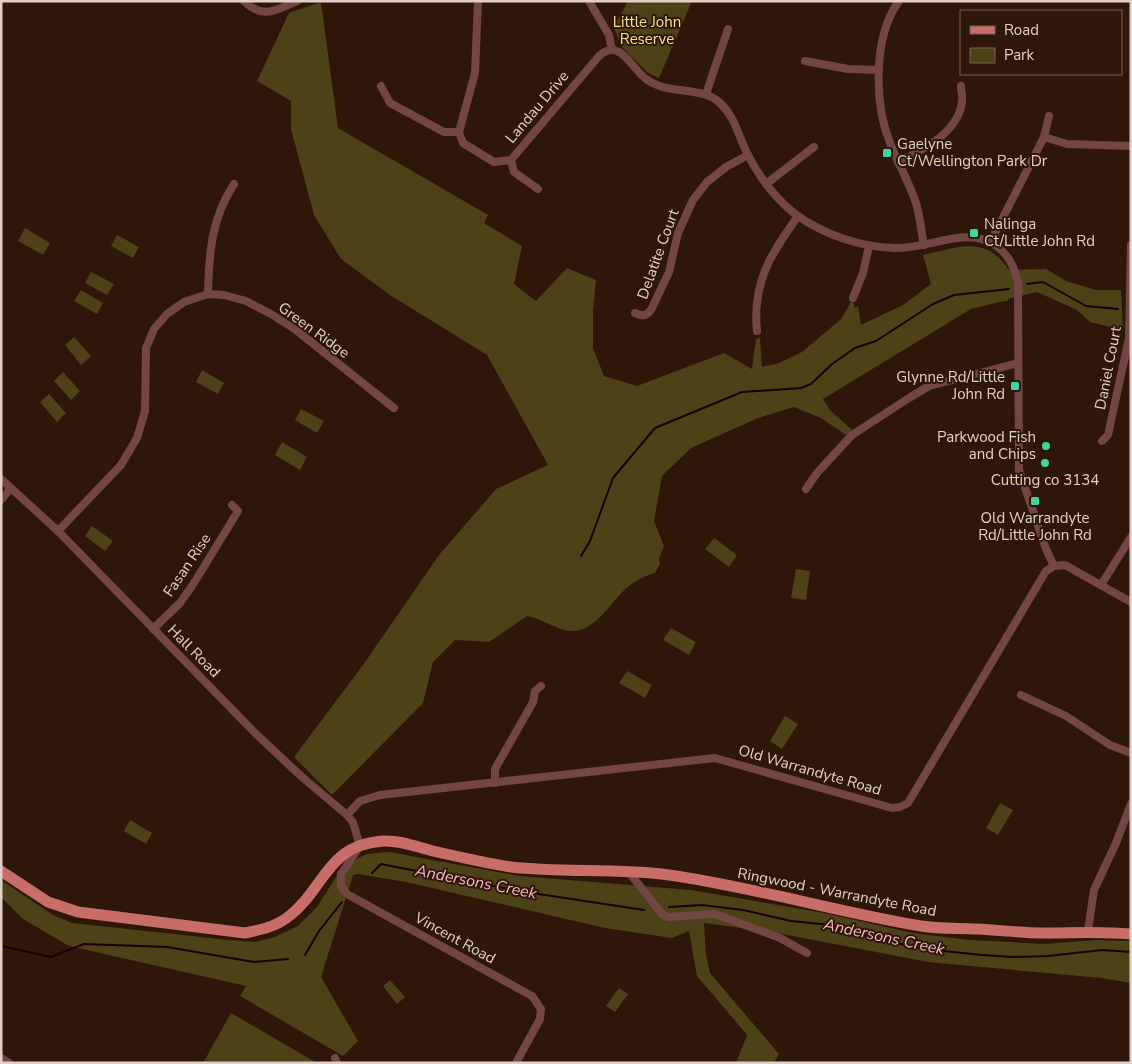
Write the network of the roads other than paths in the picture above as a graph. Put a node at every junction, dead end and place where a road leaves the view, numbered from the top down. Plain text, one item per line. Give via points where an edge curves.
1 (244, 1) edge
2 (297, 1) edge
3 (478, 1) edge
4 (589, 1) edge
5 (887, 1) edge
6 (897, 4) edge
7 (728, 30) dead end
8 (612, 50) junction
9 (805, 61) dead end
10 (879, 70) junction
11 (381, 86) dead end
12 (961, 86) dead end
13 (706, 94) junction
14 (1049, 116) dead end
15 (459, 132) junction
16 (1044, 137) junction
17 (1131, 146) edge
18 (814, 147) dead end
19 (748, 155) junction
20 (511, 160) junction
21 (898, 162) junction
22 (234, 184) dead end
23 (766, 184) junction
24 (538, 189) dead end
25 (798, 216) junction
26 (991, 242) junction
27 (924, 245) junction
28 (1131, 245) edge
29 (869, 246) junction
30 (208, 294) junction
31 (853, 298) dead end
32 (635, 313) dead end
33 (757, 331) dead end
34 (1018, 363) junction
35 (394, 408) dead end
36 (1116, 440) dead end
37 (1, 479) edge
38 (11, 488) junction
39 (806, 489) dead end
40 (1, 500) edge
41 (238, 509) dead end
42 (58, 531) junction
43 (1131, 537) edge
44 (1054, 566) junction
45 (1101, 585) junction
46 (1131, 602) edge
47 (153, 629) junction
48 (535, 688) dead end
49 (1021, 696) dead end
50 (1131, 753) edge
51 (495, 783) junction
52 (1131, 804) edge
53 (347, 815) junction
54 (360, 846) junction
55 (1, 871) edge
56 (628, 871) junction
57 (1088, 931) junction
58 (1131, 934) edge
59 (807, 953) dead end
60 (1, 1058) edge
61 (9, 1063) edge
62 (516, 1063) edge

1 - 2 street via 261,13
3 - 15 street via 475,73
4 - 8 street via 610,35
5 - 6 street
6 - 10 street via 888,19
7 - 13 street
8 - 13 street via 623,54 657,86
8 - 20 street, Landau Drive via 599,56
9 - 10 street via 848,69
10 - 21 street via 884,123
11 - 15 street via 390,102 444,132
12 - 21 street via 962,102 948,130 927,147
13 - 19 street via 729,112
14 - 16 street
15 - 20 street, Landau Drive via 463,144 494,162
16 - 17 street via 1067,144
16 - 26 street
18 - 23 street
19 - 23 street
19 - 32 street, Delatite Court via 707,182 692,200 678,233 669,272 652,310 642,316
20 - 24 street via 514,172
21 - 27 street via 916,204
22 - 30 street via 226,196 213,234
23 - 25 street
25 - 29 street via 832,234
25 - 33 street via 771,255 763,273 755,315
26 - 27 street via 976,237
26 - 34 street via 1002,250 1016,272
27 - 29 street via 910,248
28 - 36 street, Daniel Court via 1129,338 1105,438
29 - 31 street
30 - 35 street, Green Ridge via 246,301 271,314
30 - 42 street via 184,302 154,329 146,348 145,410 137,438 121,465
34 - 39 street via 929,386 852,435
34 - 44 street via 1020,470
37 - 38 street, Hall Road
38 - 40 street
38 - 42 street, Hall Road
41 - 47 street, Fasan Rise via 194,583
42 - 47 street, Hall Road
43 - 45 street
44 - 45 street via 1065,565
44 - 51 street, Old Warrandyte Road via 1038,583 908,803 900,807 892,808 715,758
45 - 46 street
47 - 53 street, Hall Road via 282,759
48 - 51 street via 533,702 494,769
49 - 50 street via 1066,716 1110,745
51 - 53 street, Old Warrandyte Road via 380,794 360,801
52 - 57 street via 1094,890
53 - 54 street, Hall Road via 353,822
54 - 55 main road, Ringwood - Warrandyte Road via 339,858 287,918 264,929 245,933 78,912 48,902
54 - 56 main road, Ringwood - Warrandyte Road via 384,841 521,868
54 - 62 street, Vincent Road via 341,874 341,886 347,894 532,996 542,1009 540,1019
56 - 57 main road, Ringwood - Warrandyte Road via 743,888 923,926 1041,933
56 - 59 street via 662,914 668,917 715,914 780,938
57 - 58 main road, Ringwood - Warrandyte Road
60 - 61 street

